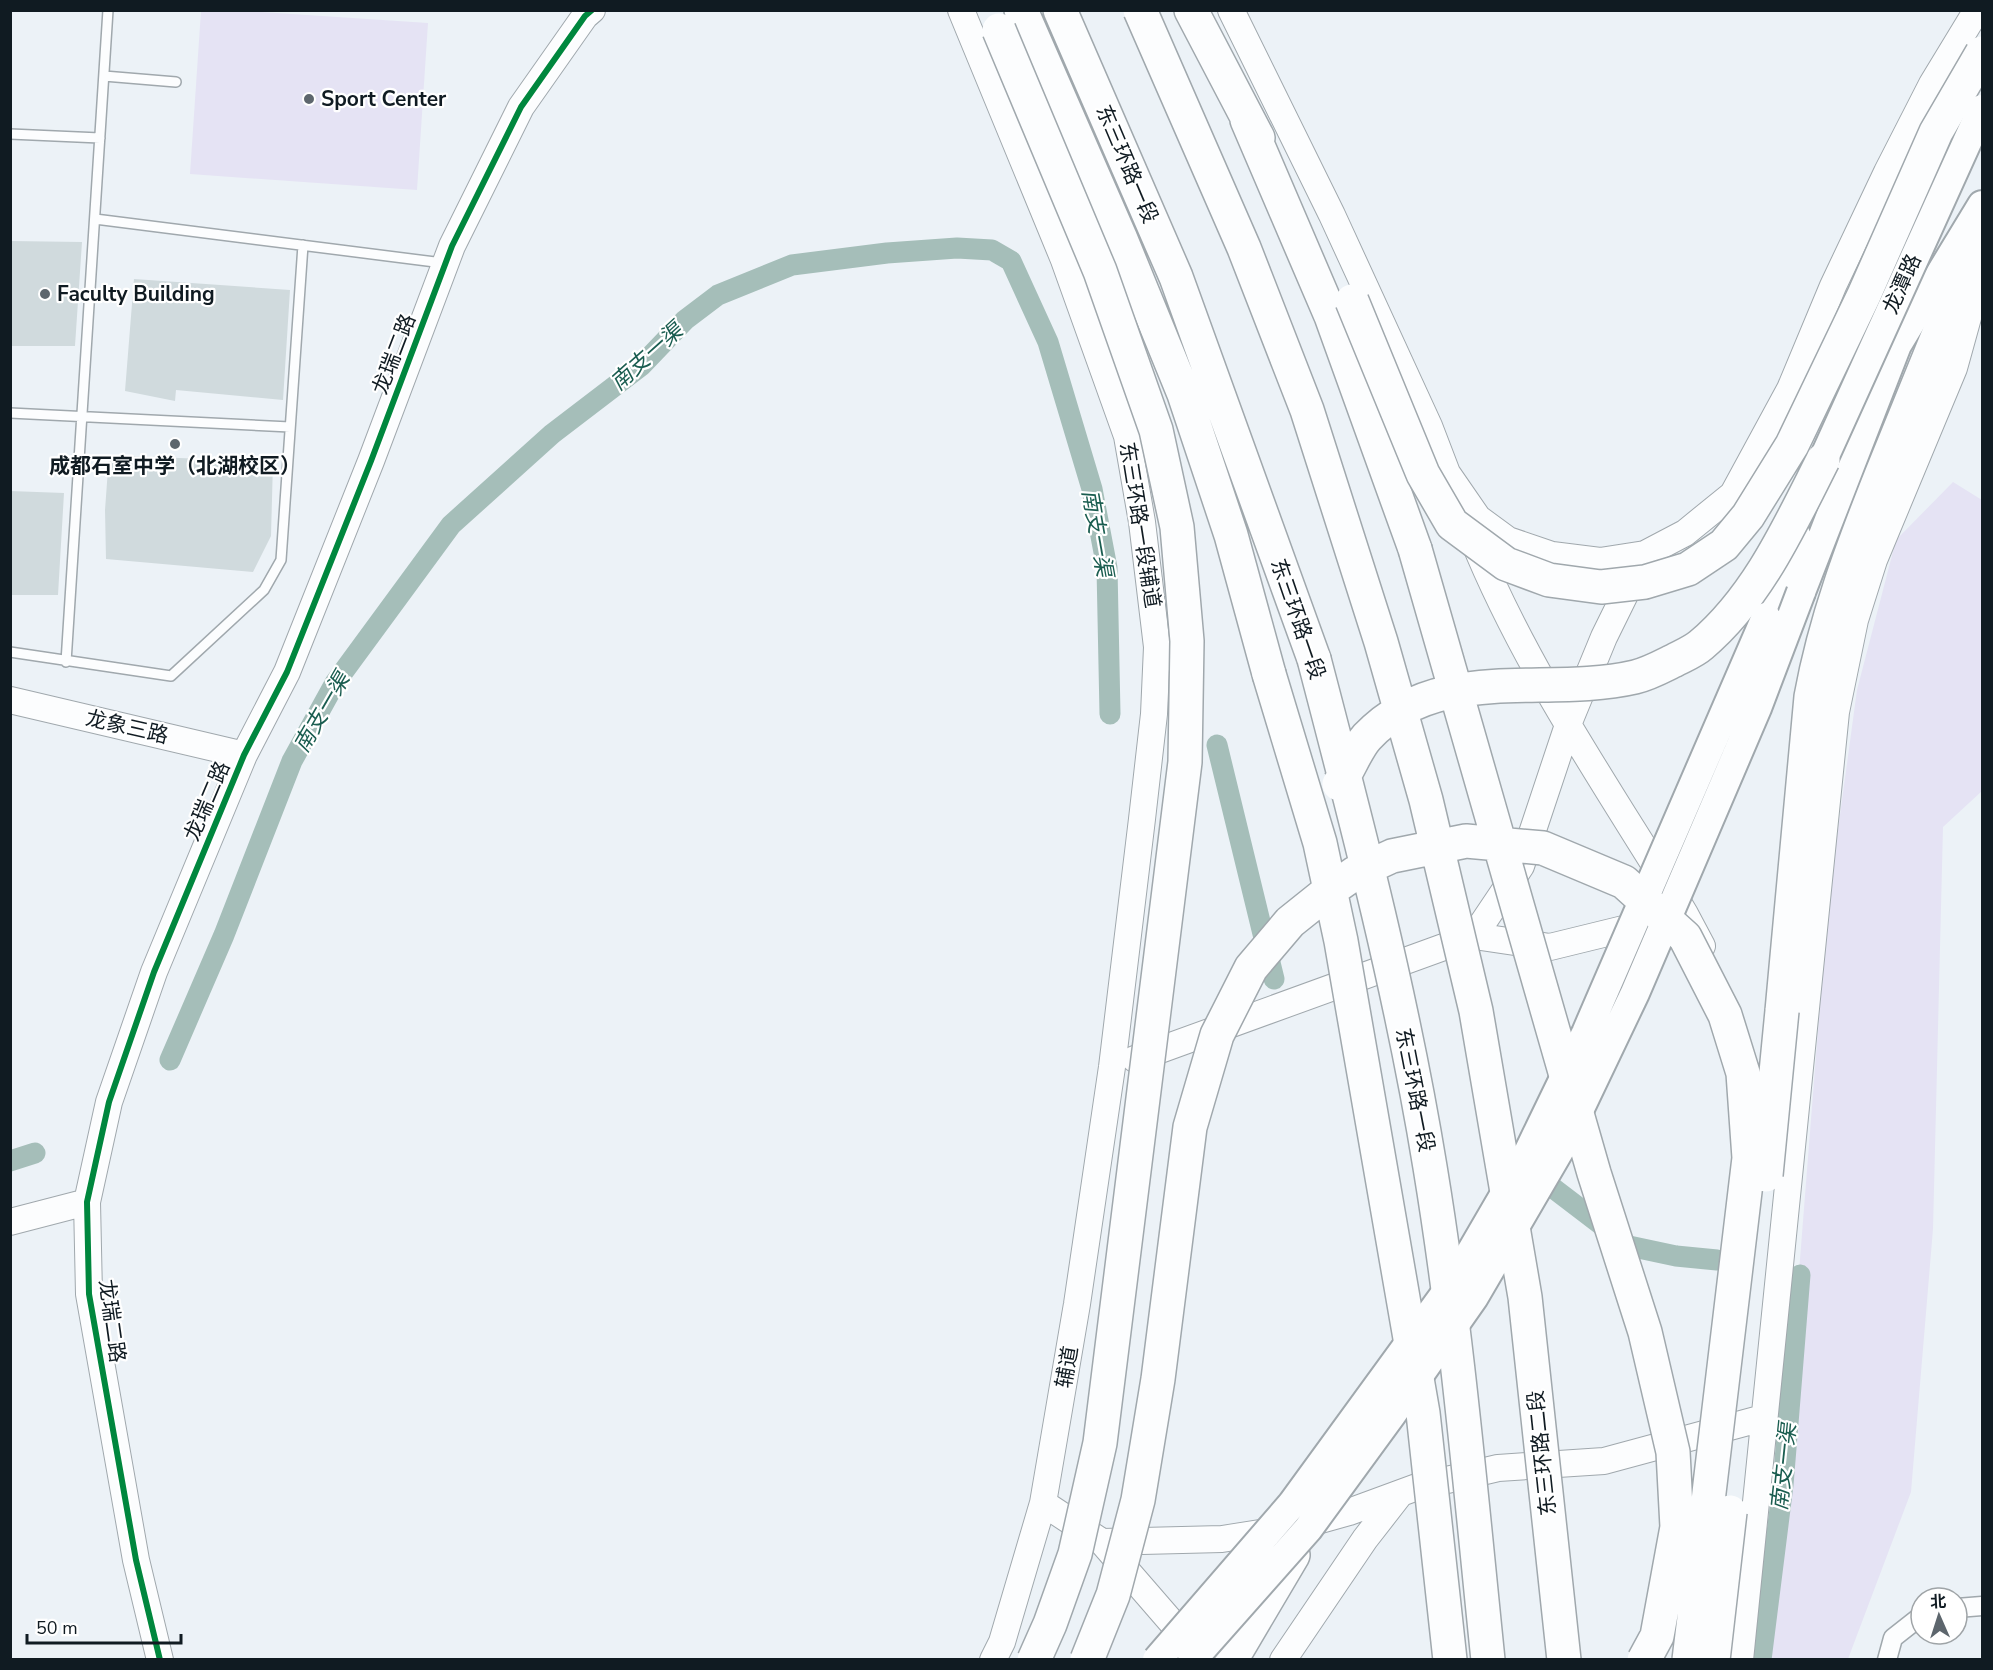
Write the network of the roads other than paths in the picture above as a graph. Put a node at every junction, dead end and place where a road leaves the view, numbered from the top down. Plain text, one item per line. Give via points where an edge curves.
1 (108, 10) edge
2 (592, 10) edge
3 (961, 10) edge
4 (1060, 10) edge
5 (1140, 10) edge
6 (1191, 10) edge
7 (1231, 10) edge
8 (1977, 10) edge
9 (1010, 18) edge
10 (1983, 53) edge
11 (104, 76) junction
12 (176, 82) dead end
13 (1983, 109) edge
14 (1247, 120) junction
15 (10, 134) edge
16 (100, 138) junction
17 (1983, 204) edge
18 (95, 219) junction
19 (1983, 229) edge
20 (303, 245) junction
21 (445, 264) junction
22 (1983, 267) edge
23 (10, 413) edge
24 (82, 417) junction
25 (290, 427) junction
26 (1823, 460) junction
27 (1447, 473) junction
28 (1645, 554) junction
29 (10, 652) edge
30 (66, 662) junction
31 (10, 700) edge
32 (1569, 722) junction
33 (244, 755) junction
34 (1320, 843) junction
35 (1685, 914) junction
36 (1474, 936) junction
37 (1112, 1067) junction
38 (1792, 1146) junction
39 (87, 1202) junction
40 (10, 1222) edge
41 (1763, 1418) junction
42 (1400, 1494) junction
43 (1044, 1503) junction
44 (1308, 1528) junction
45 (1102, 1542) junction
46 (1909, 1625) edge
47 (160, 1659) edge
48 (993, 1659) edge
49 (1034, 1659) edge
50 (1087, 1659) edge
51 (1157, 1659) edge
52 (1192, 1659) edge
53 (1203, 1659) edge
54 (1232, 1659) edge
55 (1283, 1659) edge
56 (1450, 1659) edge
57 (1488, 1659) edge
58 (1564, 1659) edge
59 (1644, 1659) edge
60 (1689, 1659) edge
61 (1713, 1659) edge
62 (1740, 1659) edge
63 (1887, 1659) edge

1 - 11 lane
2 - 21 main road, 龙瑞二路 via 521,107
3 - 37 main road, 东三环路一段辅道 via 1098,349 1127,436 1142,522 1157,646 1154,714
4 - 57 highway, 东三环路一段, bridge via 1176,277 1314,659 1378,904 1430,1167 1462,1402
5 - 58 highway, 东三环路二段, bridge via 1244,248 1307,410 1378,631 1426,800 1476,1011 1517,1247
6 - 14 highway
7 - 27 main road via 1332,215
8 - 28 main road via 1932,84 1887,172 1790,389 1732,494 1685,533
9 - 34 highway, bridge via 1120,237 1184,394 1231,535
9 - 49 highway, bridge via 1156,430 1178,527 1187,641 1185,762 1100,1443 1075,1554
10 - 14 highway, bridge via 1936,132 1792,445 1748,516 1724,546 1688,569 1645,582 1600,587 1549,580 1506,564 1452,524 1423,474 1352,301
11 - 12 lane
11 - 16 lane
13 - 26 main road, 龙潭路, bridge
14 - 59 highway, bridge via 1331,316 1415,549 1591,1161 1645,1332 1673,1452 1677,1527 1657,1636
15 - 16 lane
16 - 18 lane
17 - 44 main road, bridge via 1897,345 1756,708 1635,993 1567,1136 1474,1297
18 - 20 lane
18 - 24 lane
19 - 61 highway, bridge via 1845,567 1819,649
20 - 21 lane
20 - 25 lane
21 - 33 main road, 龙瑞二路 via 287,672
22 - 38 main road via 1954,368 1874,560 1855,620 1836,712
23 - 24 lane
24 - 25 lane
24 - 30 lane
25 - 30 lane via 281,560 264,590 171,676
26 - 34 highway, bridge via 1774,556 1700,647 1638,677 1604,683 1470,689 1429,696 1403,707 1366,738 1338,787
26 - 51 main road, 龙潭路, bridge via 1766,617 1586,1033 1524,1161 1453,1283 1292,1504
27 - 28 main road via 1478,518 1508,540 1552,555 1600,561
27 - 32 main road via 1498,600
28 - 32 main road via 1604,636
29 - 30 lane
31 - 33 main road, 龙象三路
32 - 35 main road
32 - 36 main road via 1521,866
33 - 39 main road, 龙瑞二路 via 154,972 108,1102
34 - 56 highway, bridge via 1369,1093 1423,1413
35 - 36 main road via 1550,947
35 - 38 main road via 1720,981
36 - 37 main road
37 - 43 main road, 辅道
38 - 41 main road
39 - 40 main road
39 - 47 main road, 龙瑞二路 via 89,1294 136,1560
41 - 42 main road via 1604,1461 1498,1468
41 - 62 main road
42 - 45 main road via 1292,1528 1222,1539
42 - 55 main road
43 - 45 main road
43 - 48 main road, 辅道 via 1002,1642
44 - 52 main road, bridge
44 - 54 highway, bridge
45 - 53 main road
46 - 63 street via 1893,1638
50 - 60 highway, bridge via 1113,1594 1138,1500 1158,1379 1190,1127 1217,1035 1251,968 1290,922 1325,894 1355,873 1392,856 1466,842 1542,848 1624,882 1685,937 1725,1014 1743,1073 1749,1158

